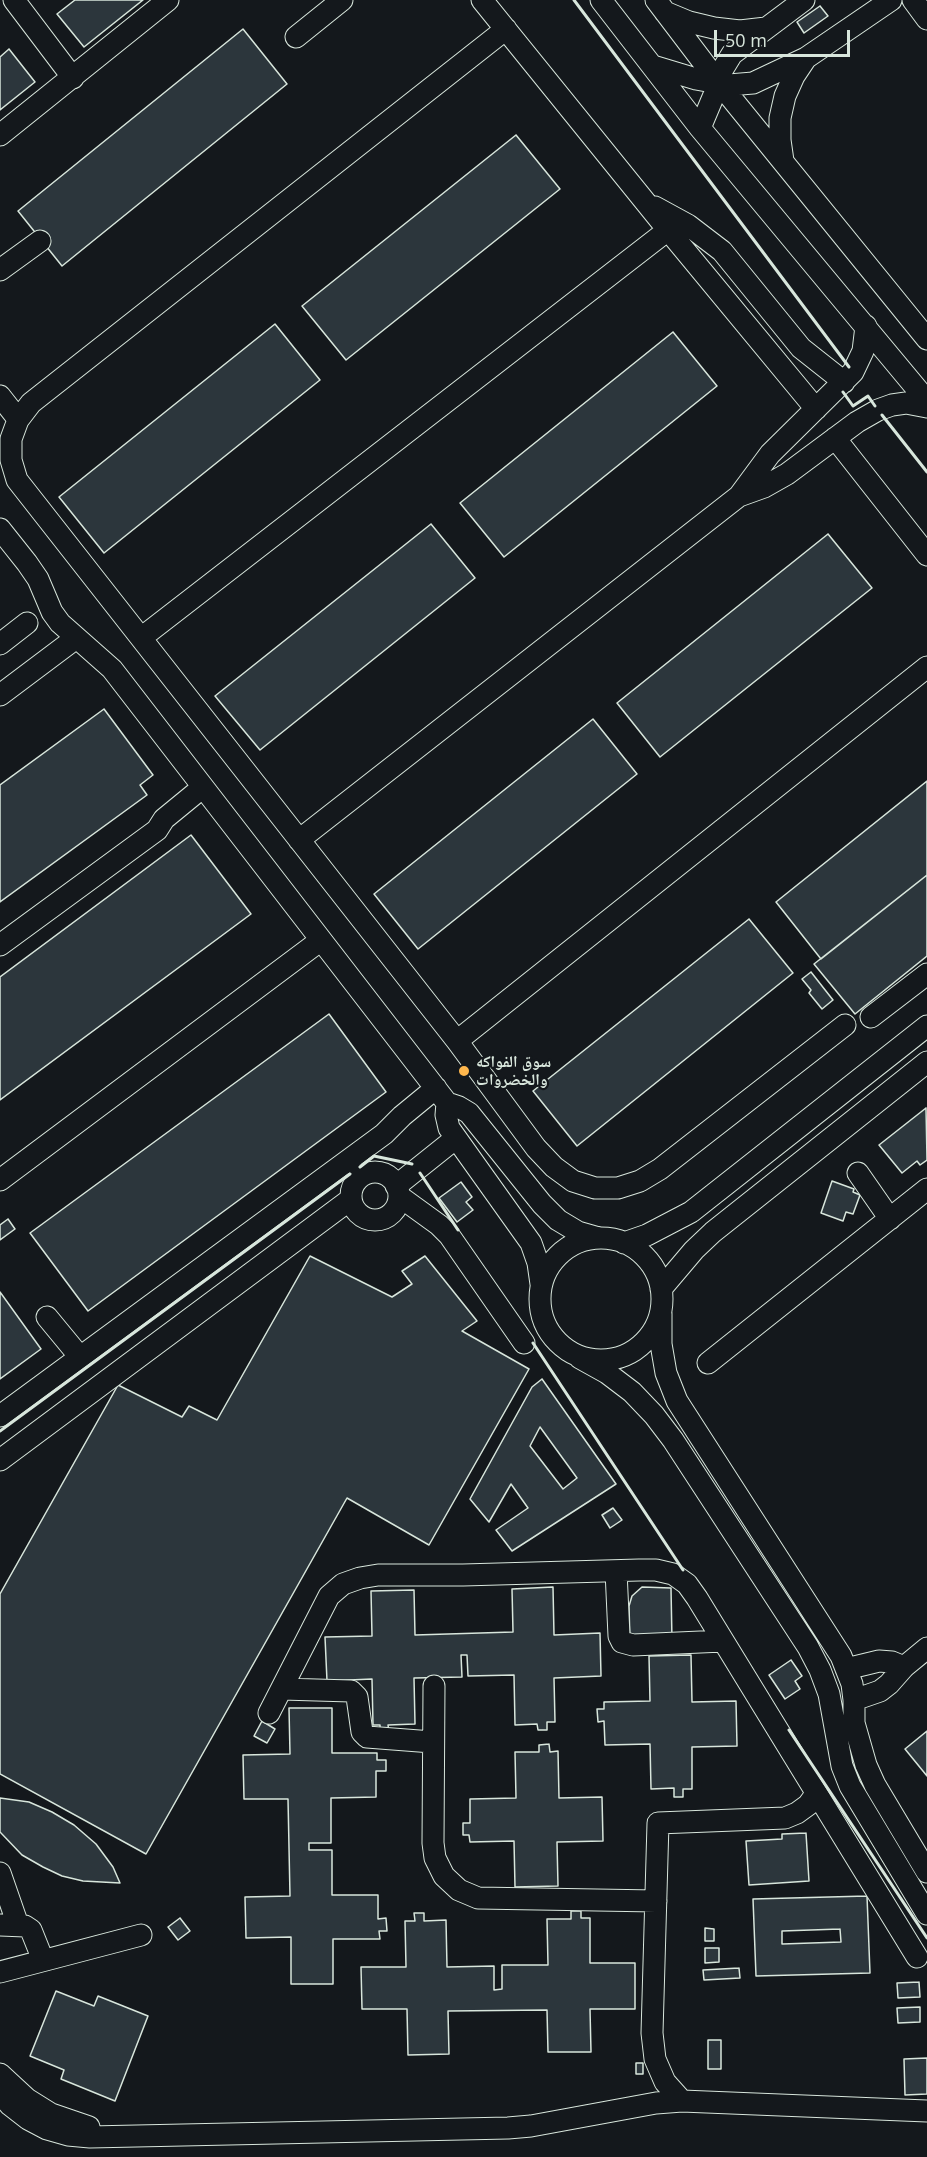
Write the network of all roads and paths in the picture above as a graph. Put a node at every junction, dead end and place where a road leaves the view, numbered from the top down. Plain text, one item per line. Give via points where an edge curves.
1 (14, 0) edge
2 (168, 0) edge
3 (342, 0) edge
4 (482, 0) edge
5 (601, 0) edge
6 (804, 0) edge
7 (913, 0) edge
8 (881, 4) edge
9 (660, 6) edge
10 (927, 20) edge
11 (766, 28) junction
12 (506, 29) junction
13 (296, 37) dead end
14 (806, 58) junction
15 (653, 66) junction
16 (73, 78) junction
17 (718, 83) junction
18 (700, 128) junction
19 (0, 135) edge
20 (784, 161) junction
21 (644, 200) junction
22 (668, 230) junction
23 (40, 241) dead end
24 (0, 270) edge
25 (866, 326) junction
26 (927, 339) edge
27 (844, 382) junction
28 (0, 396) edge
29 (927, 401) edge
30 (927, 407) edge
31 (816, 409) junction
32 (18, 419) junction
33 (836, 438) junction
34 (739, 496) junction
35 (0, 529) edge
36 (927, 555) edge
37 (27, 623) dead end
38 (76, 638) junction
39 (141, 638) junction
40 (0, 644) edge
41 (927, 667) edge
42 (0, 695) edge
43 (208, 793) junction
44 (299, 840) junction
45 (321, 940) junction
46 (0, 945) edge
47 (927, 974) edge
48 (871, 1017) dead end
49 (845, 1025) dead end
50 (927, 1026) edge
51 (457, 1041) junction
52 (927, 1062) edge
53 (442, 1096) junction
54 (456, 1138) junction
55 (858, 1173) dead end
56 (0, 1180) edge
57 (927, 1190) edge
58 (398, 1191) junction
59 (351, 1199) junction
60 (890, 1219) junction
61 (599, 1238) junction
62 (624, 1243) junction
63 (541, 1284) junction
64 (661, 1289) junction
65 (661, 1314) junction
66 (47, 1317) dead end
67 (524, 1343) dead end
68 (80, 1357) junction
69 (580, 1358) junction
70 (708, 1363) dead end
71 (0, 1416) edge
72 (7, 1455) edge
73 (0, 1478) edge
74 (616, 1571) junction
75 (723, 1641) junction
76 (927, 1648) edge
77 (904, 1667) junction
78 (846, 1669) junction
79 (434, 1686) dead end
80 (282, 1689) junction
81 (854, 1700) junction
82 (269, 1713) dead end
83 (432, 1742) junction
84 (816, 1794) junction
85 (926, 1869) edge
86 (0, 1873) edge
87 (656, 1901) junction
88 (927, 1914) edge
89 (9, 1925) edge
90 (141, 1935) dead end
91 (917, 1957) dead end
92 (43, 1960) junction
93 (0, 1972) edge
94 (0, 2074) edge
95 (0, 2094) edge
96 (681, 2101) junction
97 (927, 2111) edge
98 (121, 2136) junction

1 - 16 street
2 - 16 street
3 - 13 street
4 - 12 street
5 - 15 street
6 - 11 street
7 - 10 street
8 - 14 street
9 - 11 street via 688,22 714,28
9 - 17 street
11 - 17 street via 732,54
12 - 21 street
12 - 32 street via 31,403
14 - 17 street via 753,83
14 - 20 street via 785,96 780,118
15 - 17 street
15 - 18 street
16 - 19 street
17 - 18 street
17 - 20 street
18 - 25 street
20 - 26 street
21 - 22 street
21 - 27 street via 688,225 722,251 801,348
22 - 31 street
22 - 39 street
23 - 24 street
25 - 27 street via 863,351
25 - 29 street
27 - 31 street
28 - 32 street
30 - 33 street via 892,405
31 - 34 street via 770,454
32 - 39 street via 11,439 11,460 17,480
33 - 34 street via 787,474
33 - 36 street
34 - 44 street
35 - 38 street via 27,563 60,623
37 - 40 street
38 - 42 street
38 - 43 street via 112,669
39 - 44 street
41 - 51 street
43 - 45 street
43 - 46 street via 170,827 157,830
44 - 51 street
45 - 53 street
45 - 56 street
47 - 48 street
49 - 51 street via 660,1169 618,1188 595,1188 573,1181 554,1167
50 - 62 street via 691,1212
52 - 64 street via 713,1233
53 - 54 street via 447,1122
53 - 61 street via 469,1113 558,1220
53 - 68 street via 402,1116 384,1134
54 - 58 street
54 - 63 street via 531,1243
55 - 60 street
57 - 60 street
58 - 59 street via 390,1178 373,1173 356,1181
58 - 59 street via 397,1206 382,1219 362,1216
58 - 67 street via 449,1235
59 - 72 street
60 - 70 street
61 - 62 street
61 - 63 street via 562,1251
62 - 64 street via 642,1254
63 - 69 street via 539,1307 546,1328 560,1346
64 - 65 street
65 - 69 street via 650,1337 630,1354 606,1361
65 - 78 street via 666,1373 677,1401 830,1636
66 - 68 street
68 - 71 street
69 - 88 street via 608,1373 654,1415 808,1647 830,1694 840,1755 850,1786
72 - 73 street
74 - 75 street via 656,1570 673,1574 687,1584
74 - 75 street via 622,1642 633,1645
74 - 80 street via 378,1575 343,1584 329,1596
75 - 84 street
76 - 77 street
77 - 78 street via 879,1661
77 - 81 street via 880,1691
78 - 81 street
79 - 83 street
80 - 82 street
80 - 83 street via 351,1691 357,1697 362,1732 367,1737
81 - 85 street via 854,1723 866,1765
83 - 87 street via 435,1858 444,1876 459,1890 478,1898 498,1900
84 - 87 street via 808,1805 785,1818 658,1823
84 - 91 street
86 - 89 street
87 - 96 street via 652,2033 655,2059 665,2082
89 - 92 street via 31,1930
90 - 92 street
92 - 93 street
94 - 98 street via 27,2099 51,2114
95 - 98 street via 28,2119 47,2129 68,2135
96 - 97 street
96 - 98 street via 508,2128

